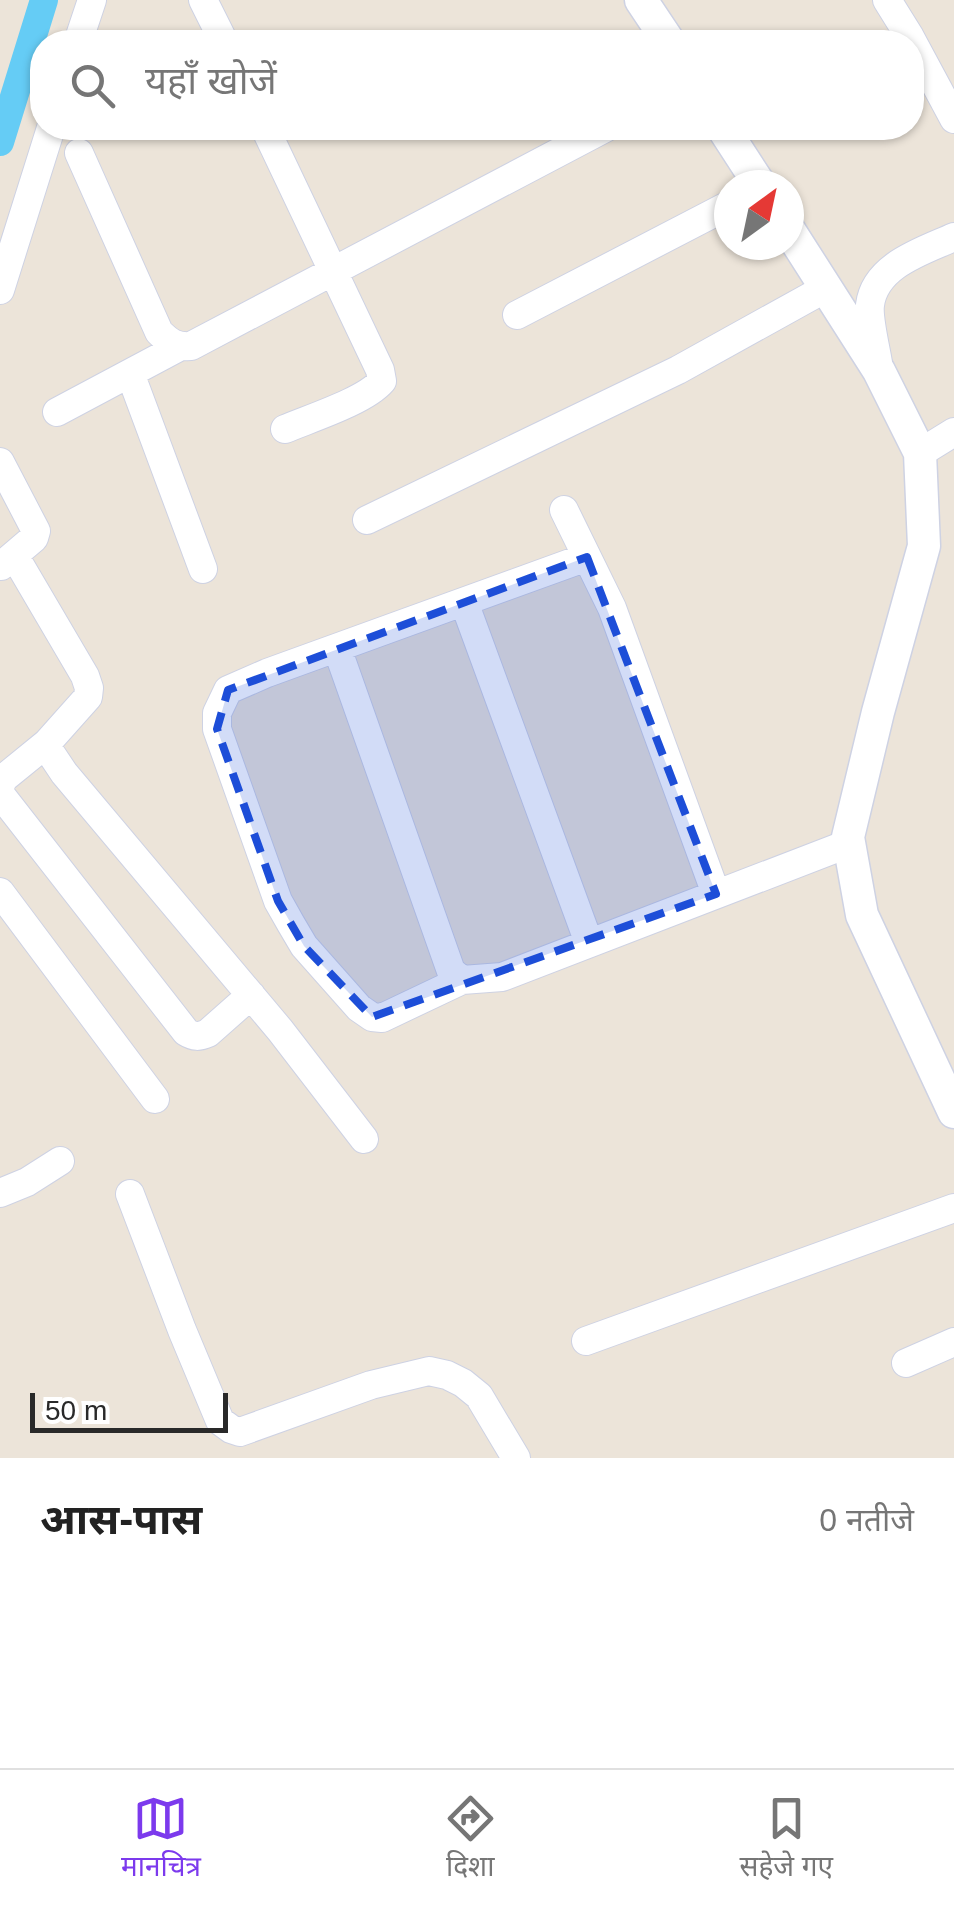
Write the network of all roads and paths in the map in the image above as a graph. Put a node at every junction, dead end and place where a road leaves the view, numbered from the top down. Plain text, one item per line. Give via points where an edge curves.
1 (92, 0) edge
2 (203, 0) edge
3 (642, 0) edge
4 (887, 0) edge
5 (82, 30) edge
6 (218, 30) edge
7 (661, 30) edge
8 (906, 30) edge
9 (924, 63) edge
10 (954, 119) edge
11 (47, 140) edge
12 (271, 140) edge
13 (581, 140) edge
14 (731, 140) edge
15 (79, 153) dead end
16 (750, 170) edge
17 (714, 213) edge
18 (954, 237) edge
19 (804, 254) edge
20 (334, 270) junction
21 (826, 288) junction
22 (0, 290) edge
23 (517, 314) dead end
24 (178, 347) junction
25 (879, 371) junction
26 (130, 373) junction
27 (57, 412) dead end
28 (285, 429) dead end
29 (954, 432) edge
30 (920, 453) junction
31 (0, 462) edge
32 (564, 510) dead end
33 (367, 520) dead end
34 (587, 557) junction
35 (7, 562) edge
36 (203, 570) dead end
37 (464, 602) junction
38 (336, 648) junction
39 (48, 743) junction
40 (0, 786) edge
41 (850, 843) junction
42 (0, 892) edge
43 (716, 894) junction
44 (589, 943) junction
45 (462, 980) junction
46 (251, 996) junction
47 (155, 1099) dead end
48 (954, 1112) edge
49 (364, 1139) dead end
50 (60, 1161) dead end
51 (0, 1193) edge
52 (130, 1194) dead end
53 (954, 1208) edge
54 (586, 1342) dead end
55 (954, 1342) edge
56 (906, 1363) dead end
57 (516, 1458) edge

1 - 5 street
2 - 6 street
3 - 7 street
4 - 8 street
9 - 10 street
11 - 22 street
12 - 20 street
13 - 20 street
14 - 16 street
15 - 24 street via 159,332
17 - 23 street
18 - 25 street via 894,265 878,284 870,305
19 - 21 street
20 - 24 street
20 - 28 street via 382,381
21 - 25 street
21 - 33 street via 678,370
24 - 26 street
25 - 30 street
26 - 27 street
26 - 36 street
29 - 30 street
30 - 41 street via 924,546
31 - 35 street via 36,531
32 - 34 street
34 - 37 street
34 - 43 street via 612,608
35 - 39 street via 90,688
37 - 38 street
37 - 44 street
38 - 45 street via 451,971
38 - 45 street via 228,690 217,713 216,730 278,901 304,946 372,1017
39 - 40 street
39 - 46 street via 64,773
40 - 46 street via 186,1032 208,1033
41 - 43 street
41 - 48 street via 862,915
42 - 47 street
43 - 44 street
44 - 45 street via 502,976
46 - 49 street
50 - 51 street
52 - 57 street via 220,1421 231,1429 240,1432 430,1371 479,1396
53 - 54 street
55 - 56 street

